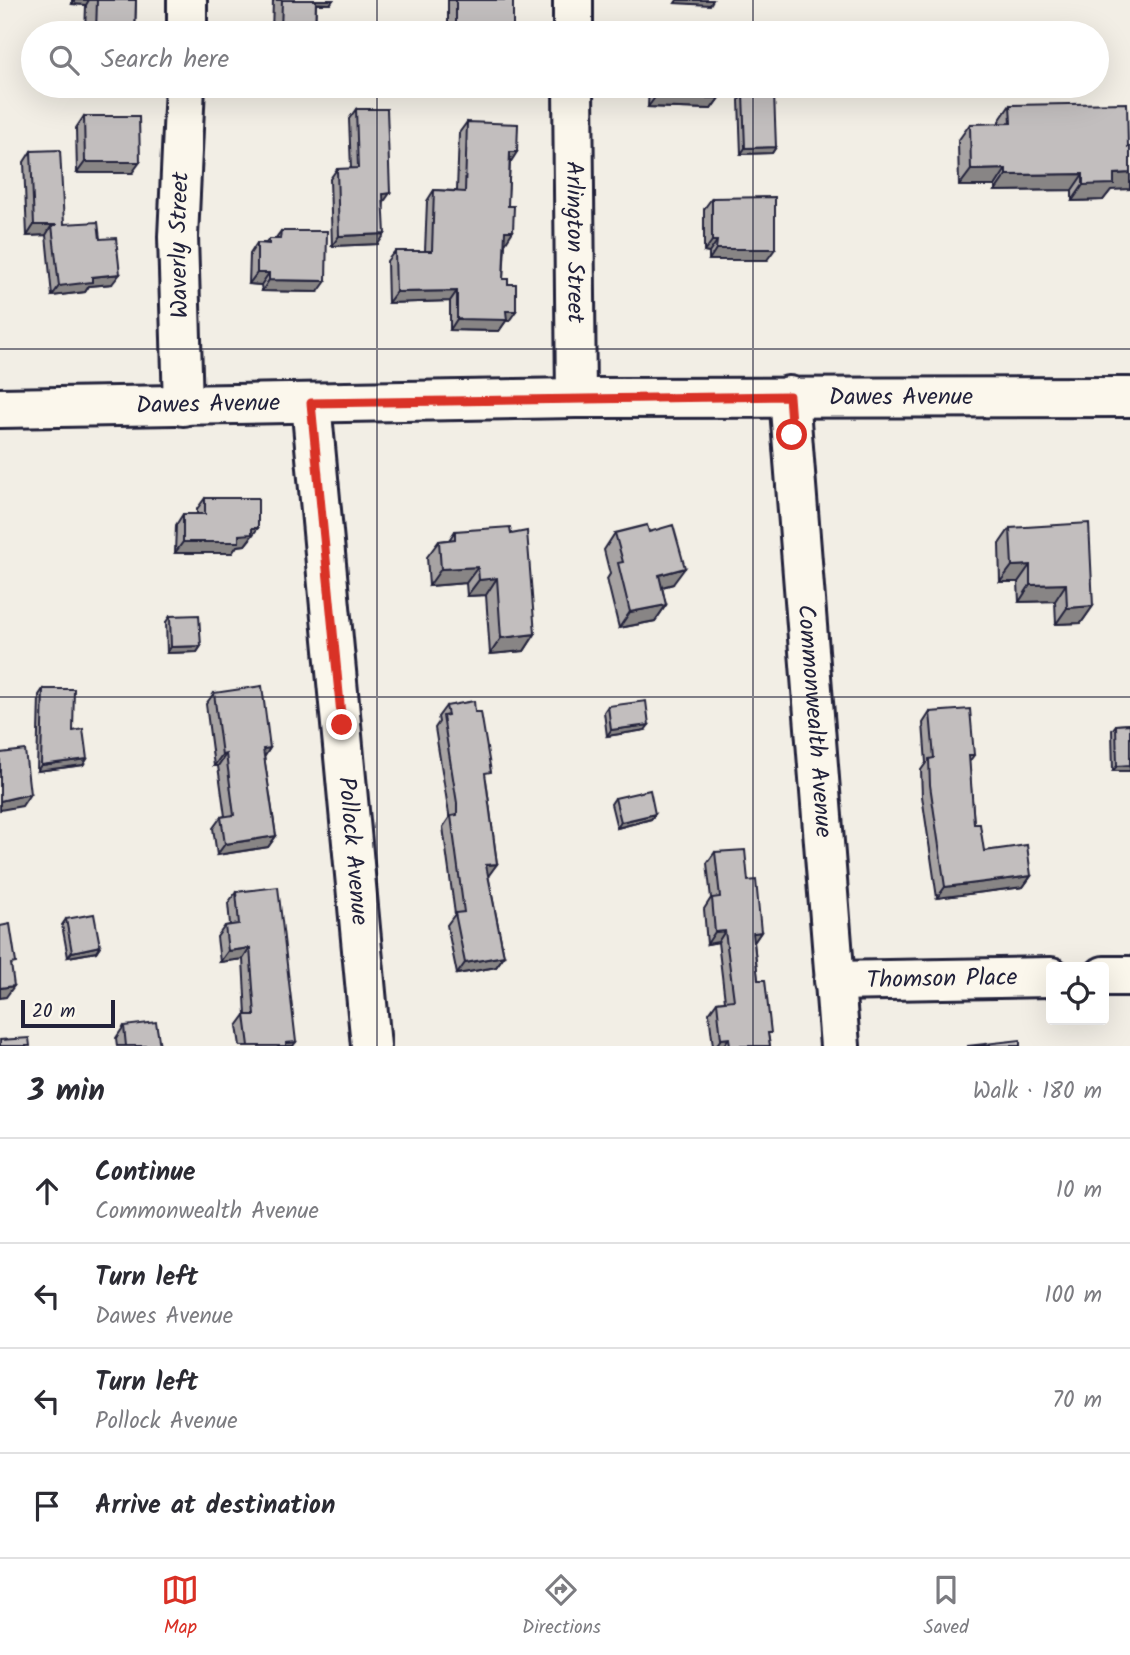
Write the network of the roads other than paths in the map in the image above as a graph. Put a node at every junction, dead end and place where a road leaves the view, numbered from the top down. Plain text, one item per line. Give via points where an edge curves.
1 (187, 0) edge
2 (573, 0) edge
3 (187, 21) edge
4 (573, 21) edge
5 (184, 98) edge
6 (573, 98) edge
7 (789, 396) junction
8 (1130, 397) edge
9 (576, 398) junction
10 (311, 403) junction
11 (183, 406) junction
12 (0, 408) edge
13 (1109, 976) edge
14 (1130, 976) edge
15 (1046, 977) edge
16 (834, 981) junction
17 (371, 1046) edge
18 (840, 1046) edge

1 - 3 street
2 - 4 street
5 - 11 street, Waverly Street via 178,237
6 - 9 street, Arlington Street
7 - 8 street, Dawes Avenue
7 - 9 street, Dawes Avenue
7 - 16 street, Commonwealth Avenue
9 - 10 street, Dawes Avenue
10 - 11 street, Dawes Avenue
10 - 17 street, Pollock Avenue
11 - 12 street, Dawes Avenue
13 - 14 street
15 - 16 street, Thomson Place
16 - 18 street, Commonwealth Avenue

